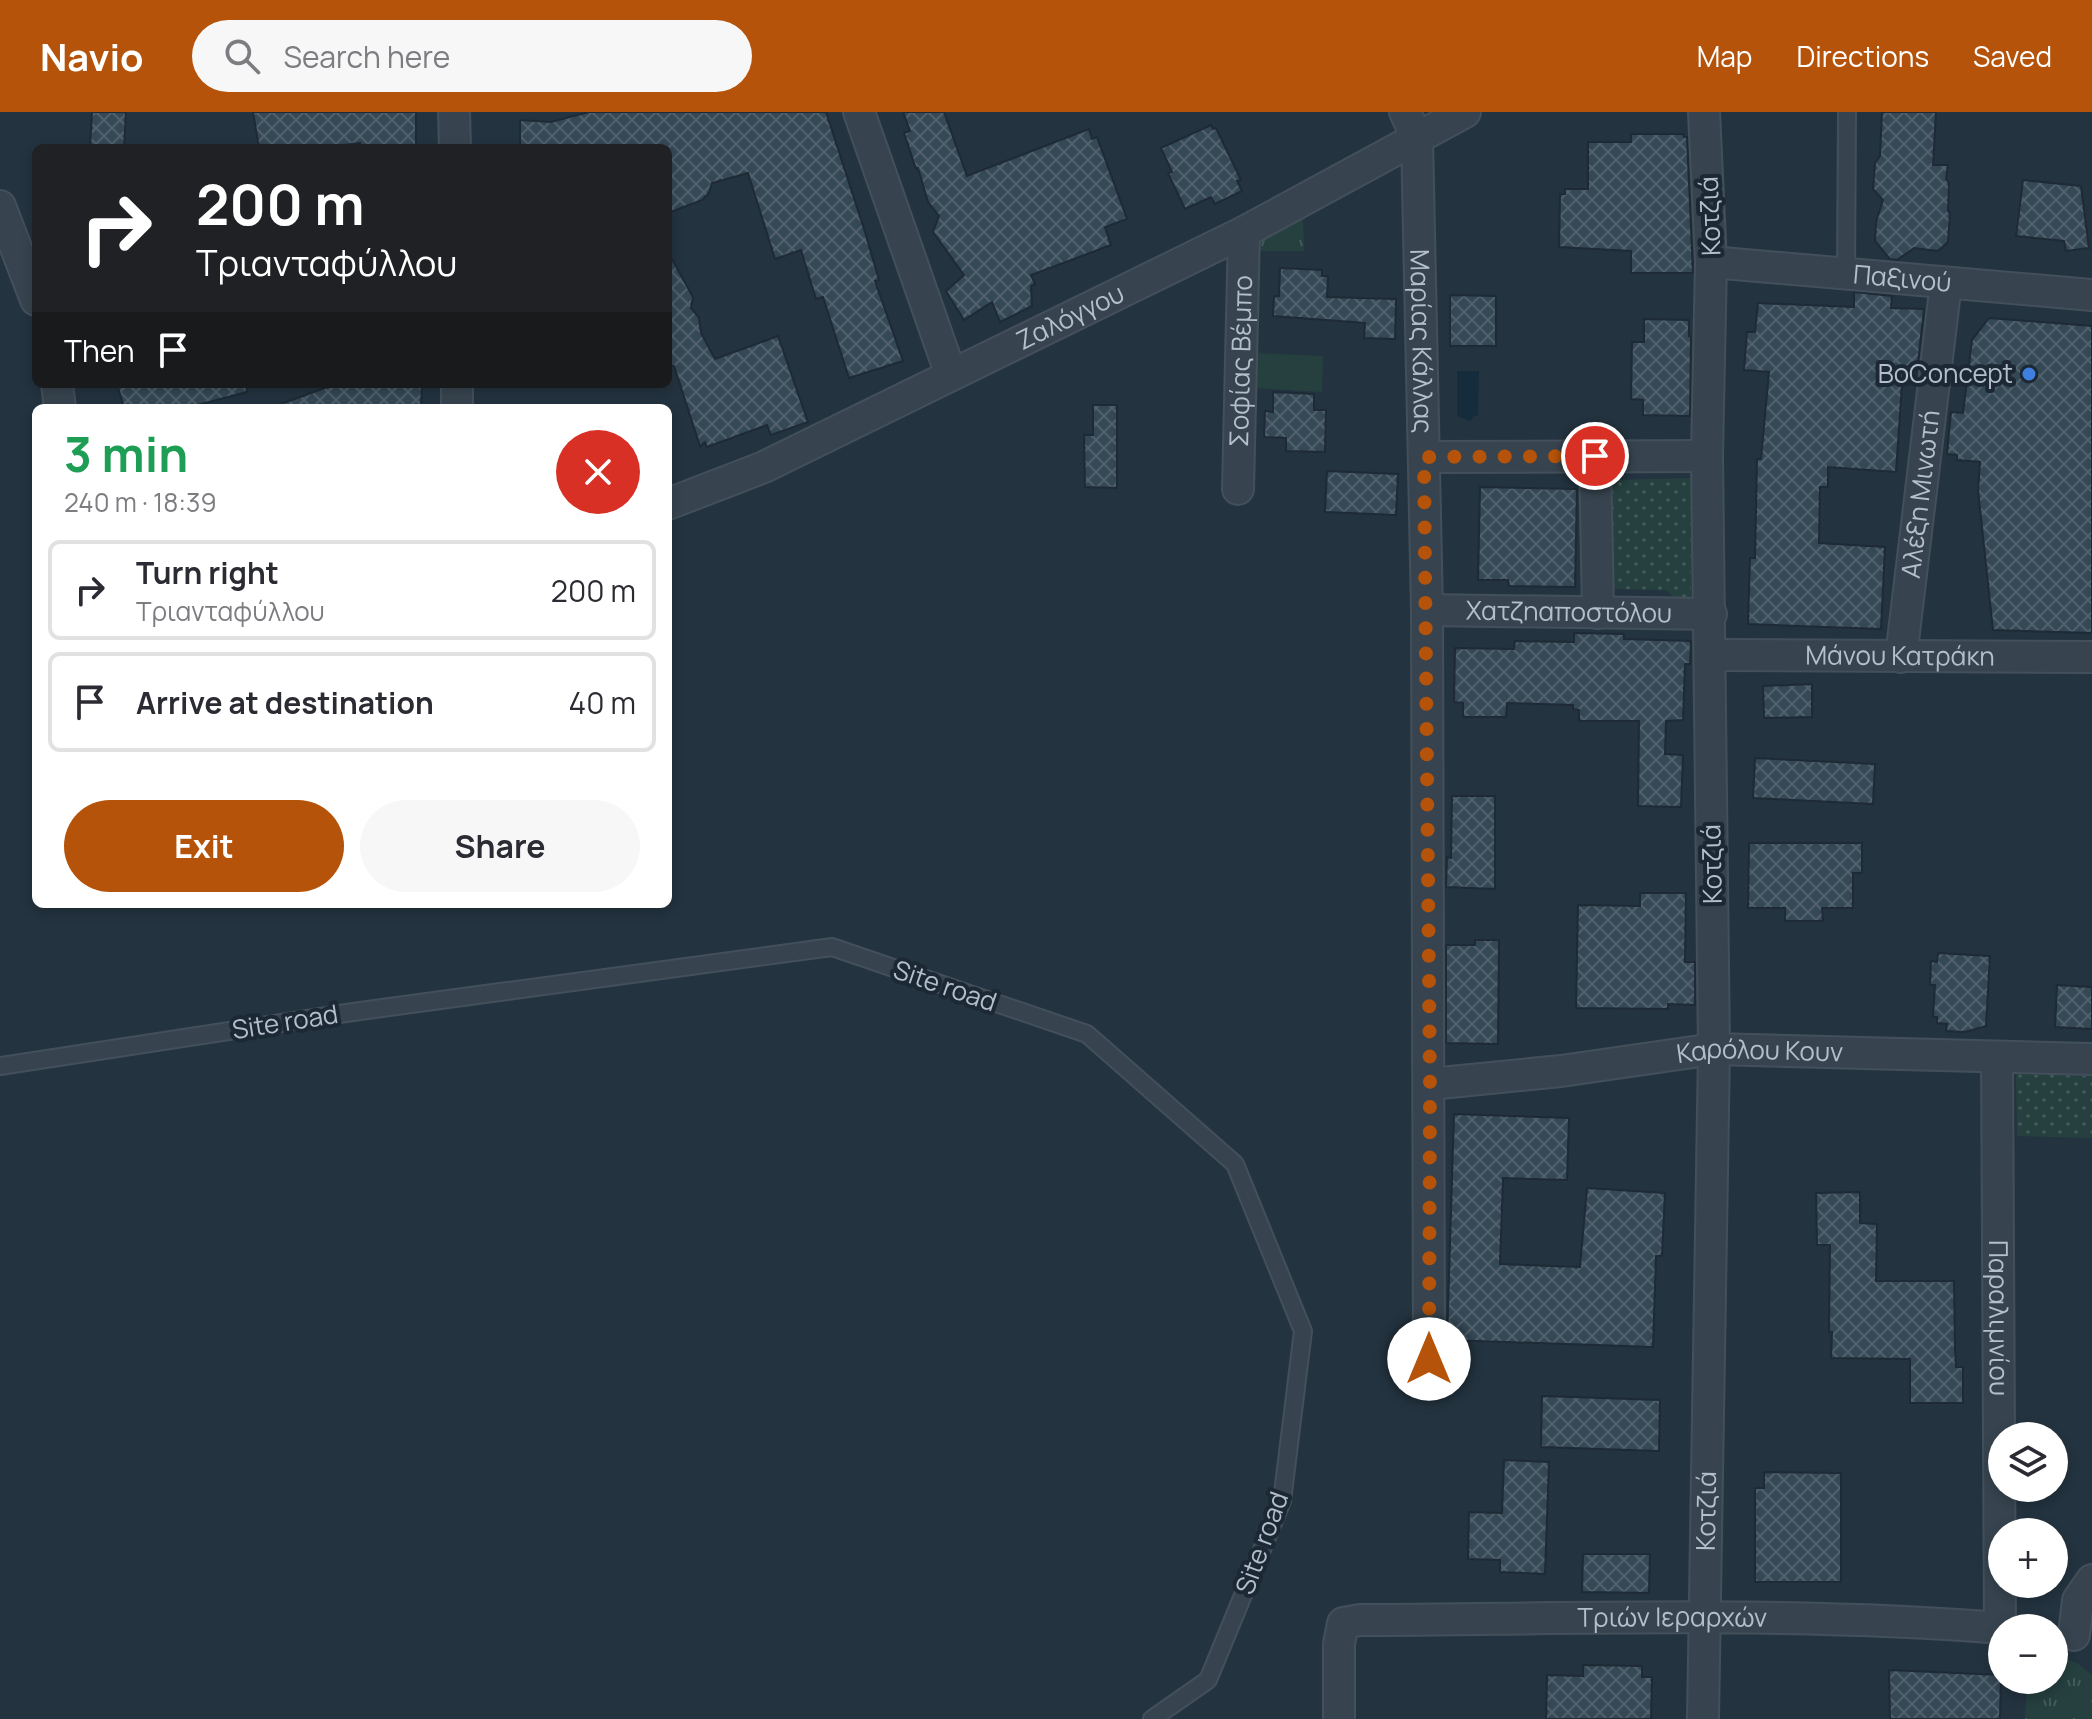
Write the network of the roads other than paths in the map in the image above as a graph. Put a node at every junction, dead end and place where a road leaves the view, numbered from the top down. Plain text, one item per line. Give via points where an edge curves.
1 (454, 112) edge
2 (859, 112) edge
3 (1465, 112) edge
4 (1704, 112) edge
5 (1847, 112) edge
6 (1411, 125) edge
7 (455, 144) edge
8 (0, 206) edge
9 (1244, 232) junction
10 (1711, 262) junction
11 (1846, 275) junction
12 (1946, 283) junction
13 (32, 290) edge
14 (2092, 295) edge
15 (951, 375) junction
16 (1595, 456) junction
17 (1707, 456) junction
18 (1424, 457) junction
19 (1238, 489) dead end
20 (672, 502) edge
21 (1427, 610) junction
22 (1598, 613) junction
23 (1711, 614) junction
24 (1710, 655) junction
25 (1901, 657) junction
26 (2092, 657) edge
27 (1714, 1049) junction
28 (1997, 1058) junction
29 (2092, 1059) edge
30 (0, 1066) edge
31 (1430, 1084) junction
32 (1429, 1359) dead end
33 (2092, 1580) edge
34 (2001, 1614) edge
35 (1706, 1616) junction
36 (1988, 1627) edge
37 (2073, 1638) edge
38 (1152, 1719) edge
39 (1339, 1719) edge
40 (1703, 1719) edge

1 - 7 street
2 - 15 street
3 - 6 street, Ζαλόγγου
4 - 10 street, Κοτζιά
5 - 11 lane
6 - 9 street, Ζαλόγγου
6 - 18 street, Μαρίας Κάλλας
8 - 13 street
9 - 15 street, Ζαλόγγου
9 - 19 street, Σοφίας Βέμπο
10 - 11 street, Παξινού
10 - 17 street, Κοτζιά
11 - 12 street, Παξινού
12 - 14 street, Παξινού
12 - 25 street, Αλέξη Μινωτή
15 - 20 street, Ζαλόγγου via 764,467
16 - 17 street
16 - 18 street
16 - 22 street
17 - 23 street, Κοτζιά
18 - 21 street, Μαρίας Κάλλας
21 - 22 street, Χατζηαποστόλου
21 - 31 street, Μαρίας Κάλλας
22 - 23 street, Χατζηαποστόλου
23 - 24 street, Κοτζιά
24 - 25 street, Μάνου Κατράκη
24 - 27 street, Κοτζιά
25 - 26 street, Μάνου Κατράκη
27 - 28 street, Καρόλου Κουν
27 - 31 street, Καρόλου Κουν
27 - 35 street, Κοτζιά
28 - 29 street, Καρόλου Κουν
28 - 34 street, Παραλιμνίου
30 - 38 lane, Site road via 832,947 1087,1034 1235,1164 1303,1331 1282,1501 1208,1680
31 - 32 street, Μαρίας Κάλλας
33 - 37 street via 2078,1600
35 - 36 street, Τριών Ιεραρχών
35 - 39 street, Τριών Ιεραρχών via 1343,1623
35 - 40 street, Κοτζιά

